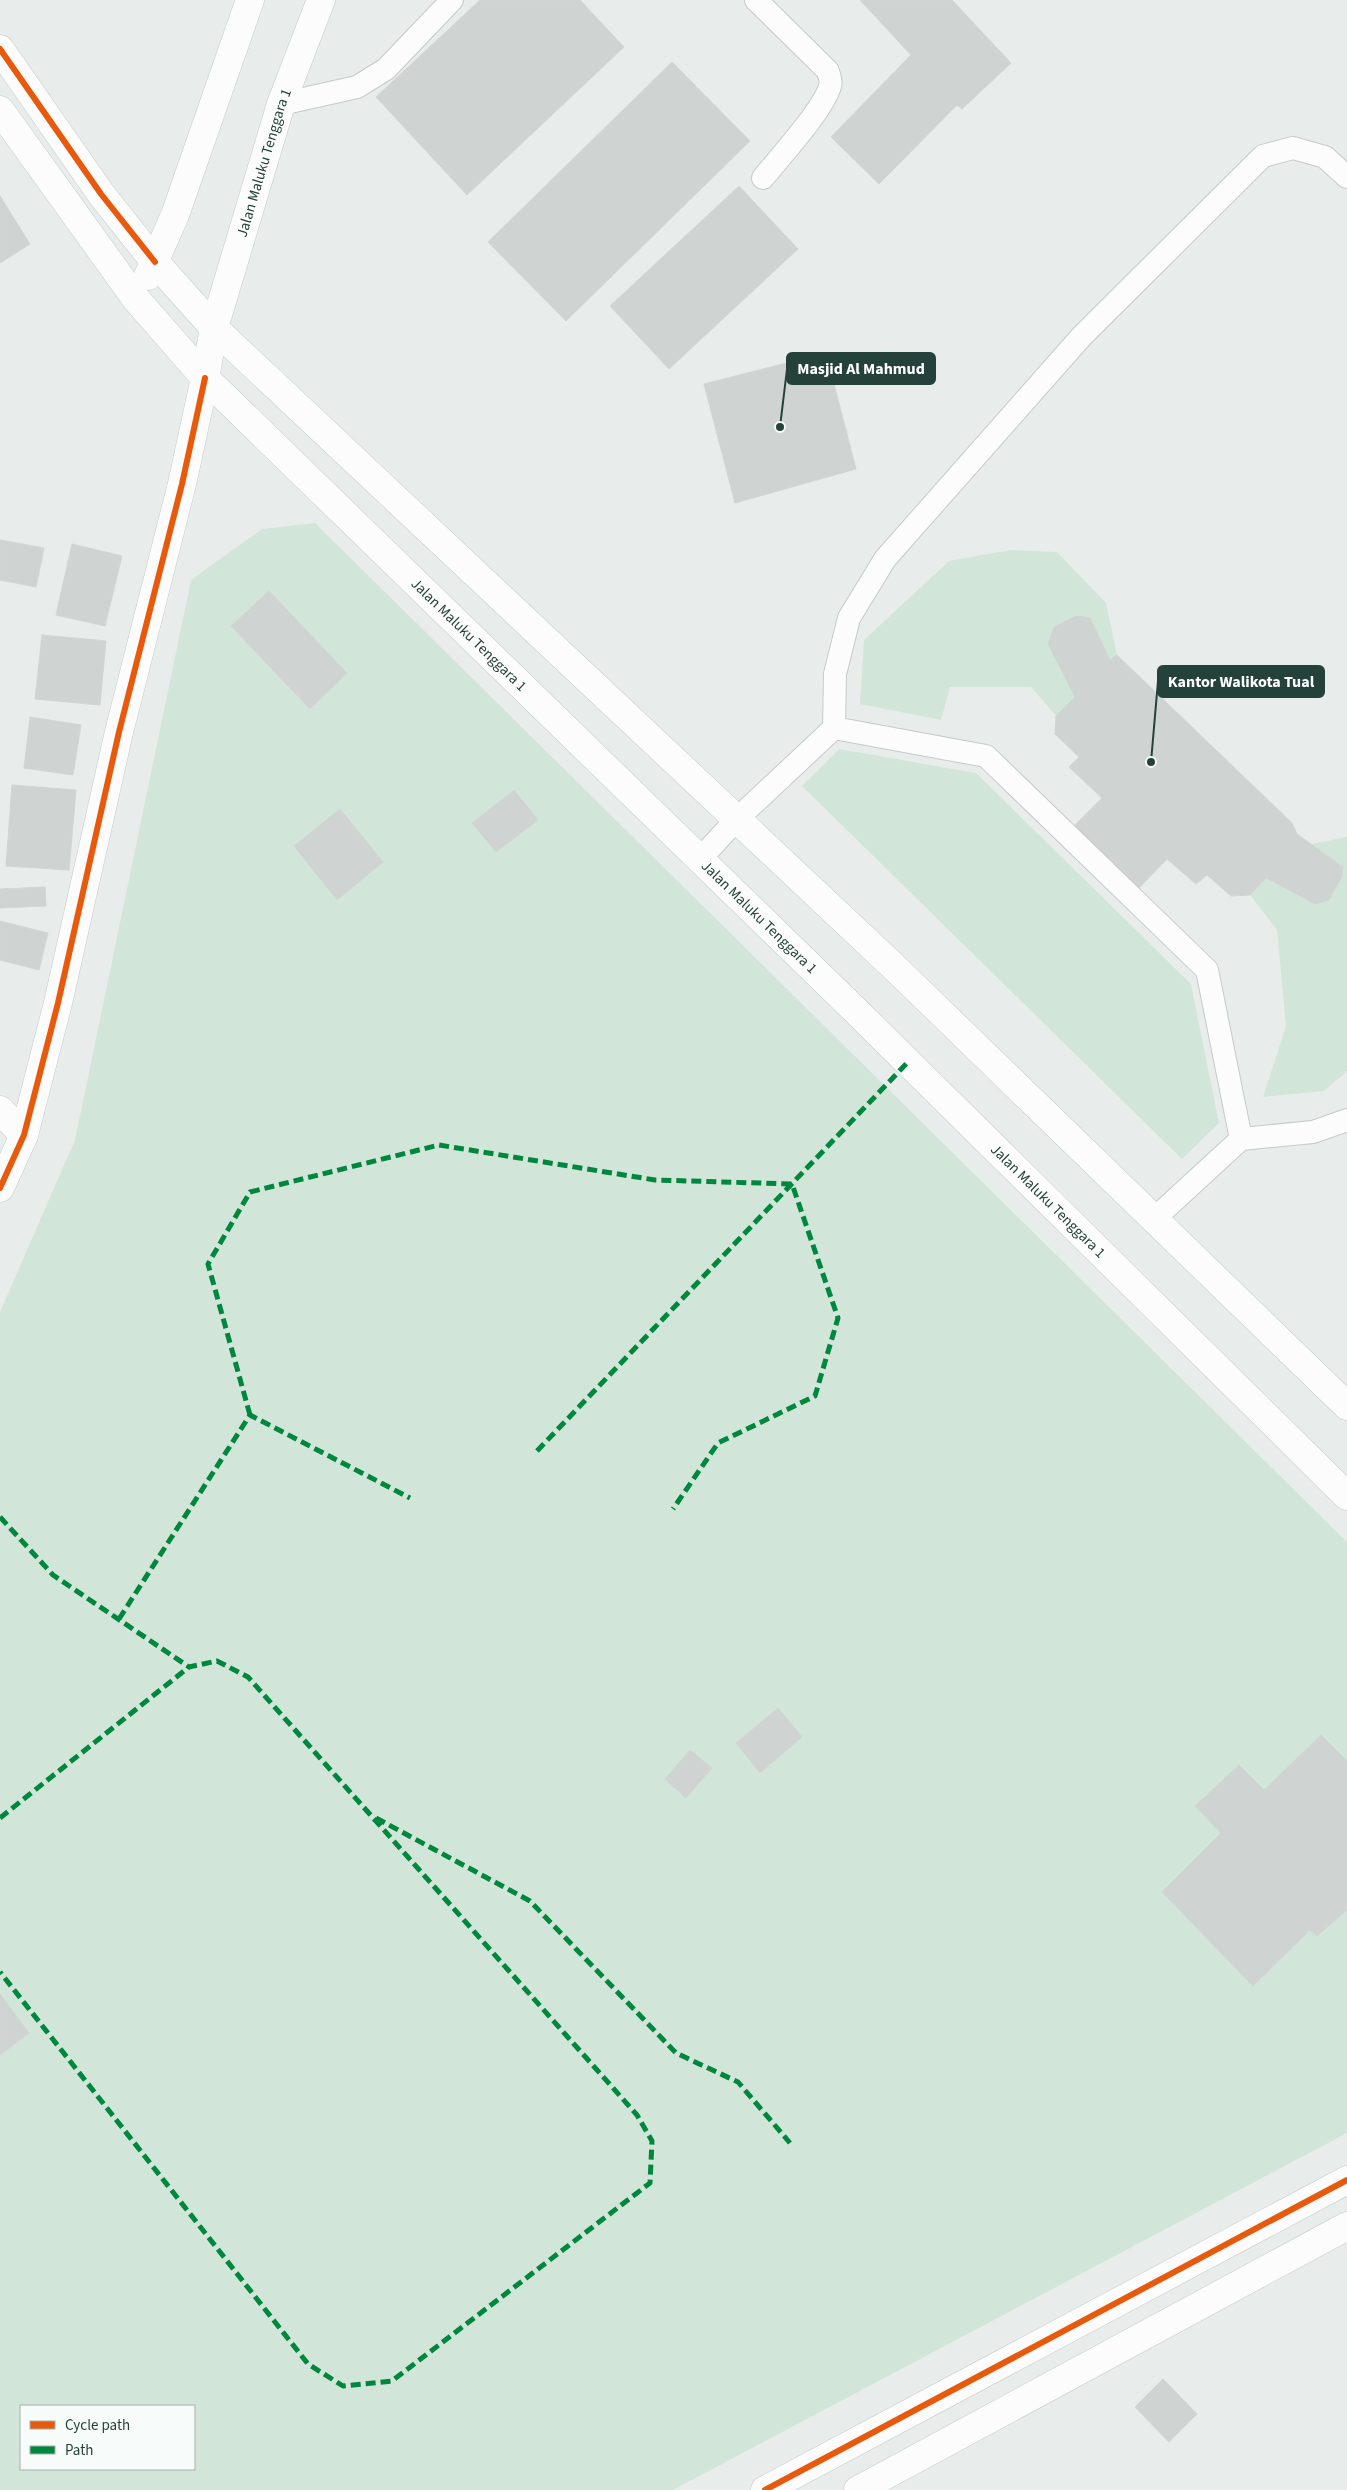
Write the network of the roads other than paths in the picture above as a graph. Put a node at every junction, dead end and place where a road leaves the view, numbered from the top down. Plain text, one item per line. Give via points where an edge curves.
1 (250, 0) edge
2 (321, 0) edge
3 (452, 0) edge
4 (756, 0) edge
5 (0, 49) edge
6 (281, 104) junction
7 (0, 110) edge
8 (1347, 176) edge
9 (763, 178) dead end
10 (155, 262) junction
11 (136, 299) junction
12 (214, 328) junction
13 (205, 378) junction
14 (834, 728) junction
15 (737, 819) junction
16 (699, 860) junction
17 (0, 1110) edge
18 (1347, 1120) edge
19 (24, 1136) junction
20 (1241, 1139) junction
21 (0, 1188) edge
22 (1154, 1219) junction
23 (1347, 1406) edge
24 (1347, 1496) edge
25 (1347, 2180) edge
26 (1347, 2226) edge
27 (765, 2490) edge
28 (858, 2490) edge

1 - 10 main road via 175,215
2 - 6 main road, Jalan Maluku Tenggara 1
3 - 6 lane via 386,70 357,87
4 - 9 lane via 828,71 831,83 828,93 799,135
5 - 10 main road via 101,194
6 - 12 main road, Jalan Maluku Tenggara 1
7 - 11 main road
8 - 14 lane via 1325,157 1293,148 1263,156 1082,336 885,559 849,618 835,674
10 - 11 main road
10 - 12 main road
11 - 13 main road
12 - 13 main road, Jalan Maluku Tenggara 1
12 - 15 main road
13 - 16 main road, Jalan Maluku Tenggara 1
13 - 19 main road
14 - 15 lane
14 - 20 lane via 986,756 1207,970
15 - 16 lane
15 - 22 main road
16 - 24 main road, Jalan Maluku Tenggara 1
17 - 19 main road
18 - 20 lane via 1313,1132
19 - 21 main road
20 - 22 lane
22 - 23 main road
25 - 27 main road
26 - 28 main road

